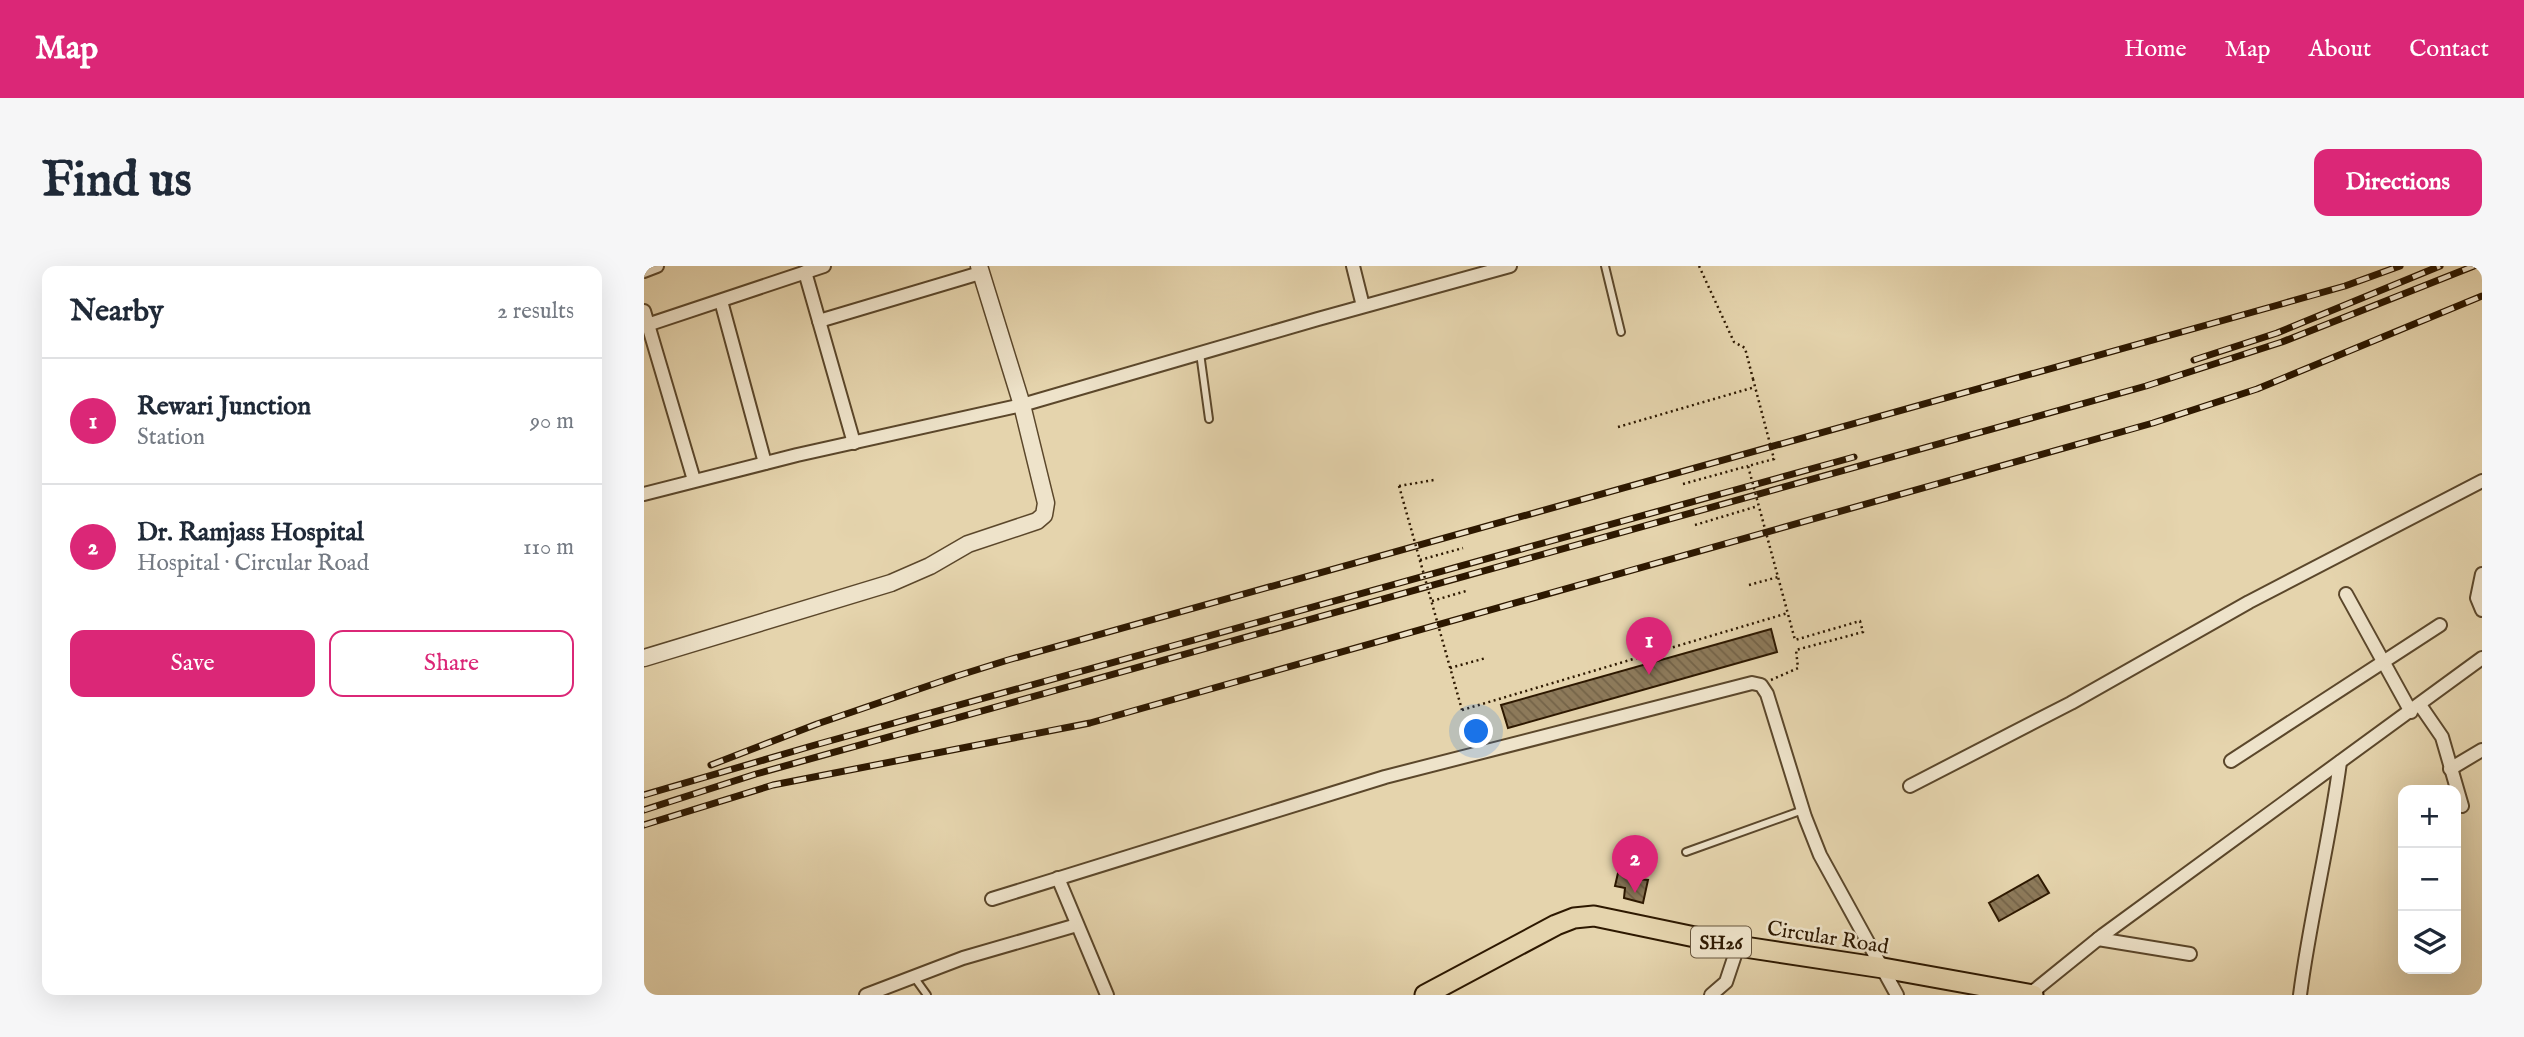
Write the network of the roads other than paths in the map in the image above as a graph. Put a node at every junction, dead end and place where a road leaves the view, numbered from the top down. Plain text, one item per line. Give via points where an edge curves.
1 (657, 266) edge
2 (824, 266) edge
3 (1353, 266) edge
4 (1510, 266) edge
5 (1605, 266) edge
6 (980, 270) edge
7 (644, 271) edge
8 (805, 272) junction
9 (721, 301) junction
10 (1363, 306) junction
11 (644, 311) edge
12 (819, 321) junction
13 (647, 325) edge
14 (1621, 332) dead end
15 (1200, 353) junction
16 (1022, 405) junction
17 (1209, 419) dead end
18 (854, 443) junction
19 (765, 463) junction
20 (694, 480) junction
21 (2482, 481) edge
22 (644, 494) edge
23 (2482, 574) edge
24 (2346, 594) dead end
25 (2482, 610) edge
26 (2440, 625) dead end
27 (644, 658) edge
28 (2482, 658) edge
29 (2384, 662) junction
30 (2415, 709) junction
31 (2482, 750) edge
32 (2231, 761) dead end
33 (2340, 762) junction
34 (2450, 769) junction
35 (1910, 786) dead end
36 (2462, 806) dead end
37 (1802, 810) junction
38 (1686, 852) dead end
39 (1058, 878) junction
40 (992, 898) dead end
41 (1077, 925) junction
42 (2098, 939) junction
43 (1738, 946) junction
44 (2190, 954) dead end
45 (1883, 968) junction
46 (914, 977) junction
47 (1715, 994) edge
48 (866, 995) edge
49 (927, 995) edge
50 (1107, 995) edge
51 (1425, 995) edge
52 (1897, 995) edge
53 (2031, 995) edge
54 (2300, 995) edge

1 - 7 street
2 - 8 street
3 - 10 street
4 - 10 street
5 - 14 lane
6 - 12 street
6 - 16 street
8 - 9 street
8 - 12 street
9 - 13 street
9 - 19 street
10 - 15 street
11 - 13 street
12 - 18 street
13 - 20 street
15 - 16 street
15 - 17 lane
16 - 18 street
16 - 27 street via 1046,503 1044,515 1037,521 976,540 891,583
18 - 19 street
19 - 20 street
20 - 22 street
21 - 35 street
23 - 25 street via 2477,598
24 - 29 street
26 - 29 street
28 - 30 street
29 - 30 street
29 - 32 street
30 - 33 street
30 - 34 street via 2442,737
31 - 34 street
33 - 42 street
33 - 54 street
34 - 36 street
37 - 38 lane
37 - 39 street via 1767,694 1761,685 1752,683 1385,776
37 - 45 street via 1820,855
39 - 40 street
39 - 41 street
41 - 46 street
41 - 50 street
42 - 44 street
42 - 53 street
43 - 45 main road, Circular Road / SH26
43 - 47 street via 1726,982
43 - 51 main road, Circular Road / SH26 via 1613,919 1574,918
45 - 52 street
45 - 53 main road, Circular Road / SH26
46 - 48 street
46 - 49 lane

